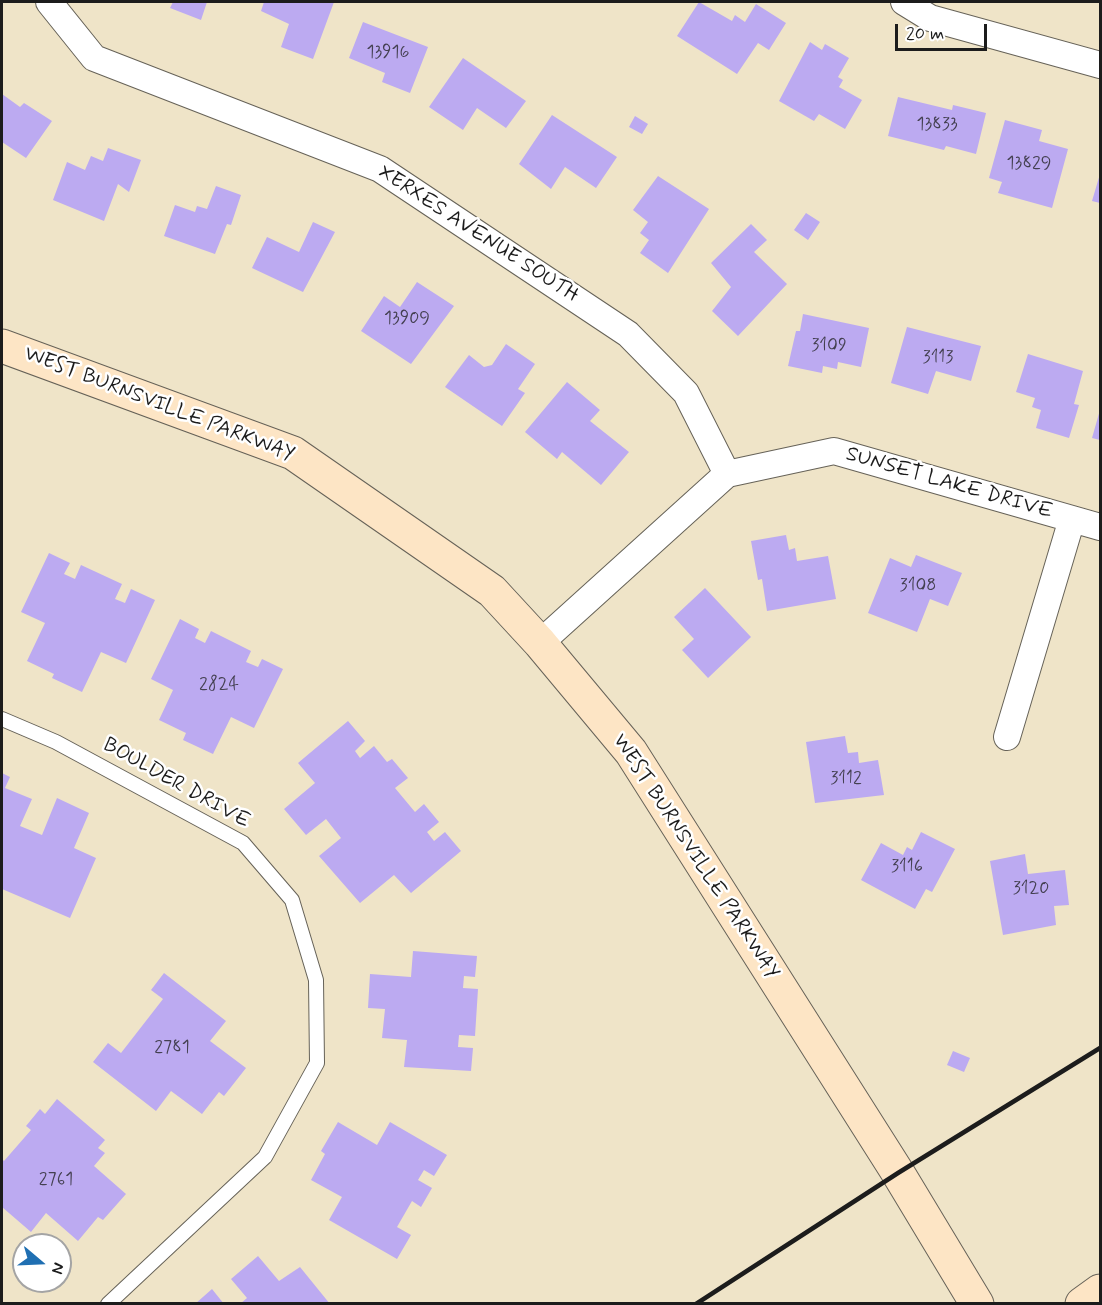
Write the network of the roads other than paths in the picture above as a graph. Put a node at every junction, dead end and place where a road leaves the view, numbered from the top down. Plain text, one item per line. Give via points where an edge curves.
1 (49, 2) edge
2 (904, 2) edge
3 (1101, 65) edge
4 (2, 346) edge
5 (727, 474) junction
6 (1072, 519) junction
7 (1101, 527) edge
8 (540, 643) junction
9 (2, 719) edge
10 (1007, 737) dead end
11 (1101, 1291) edge
12 (108, 1304) edge
13 (977, 1304) edge
14 (1082, 1304) edge

1 - 5 street, XERXES AVENUE SOUTH via 94,58 380,169 628,334 686,393
2 - 3 street via 930,18
4 - 8 street, WEST BURNSVILLE PARKWAY via 293,453 492,591
5 - 6 street, SUNSET LAKE DRIVE via 834,451
5 - 8 street, SUNSET LAKE DRIVE
6 - 7 street, SUNSET LAKE DRIVE
6 - 10 street
8 - 13 street, WEST BURNSVILLE PARKWAY via 631,752
9 - 12 lane, BOULDER DRIVE via 56,742 243,843 292,900 316,980 317,1063 266,1157
11 - 14 street

